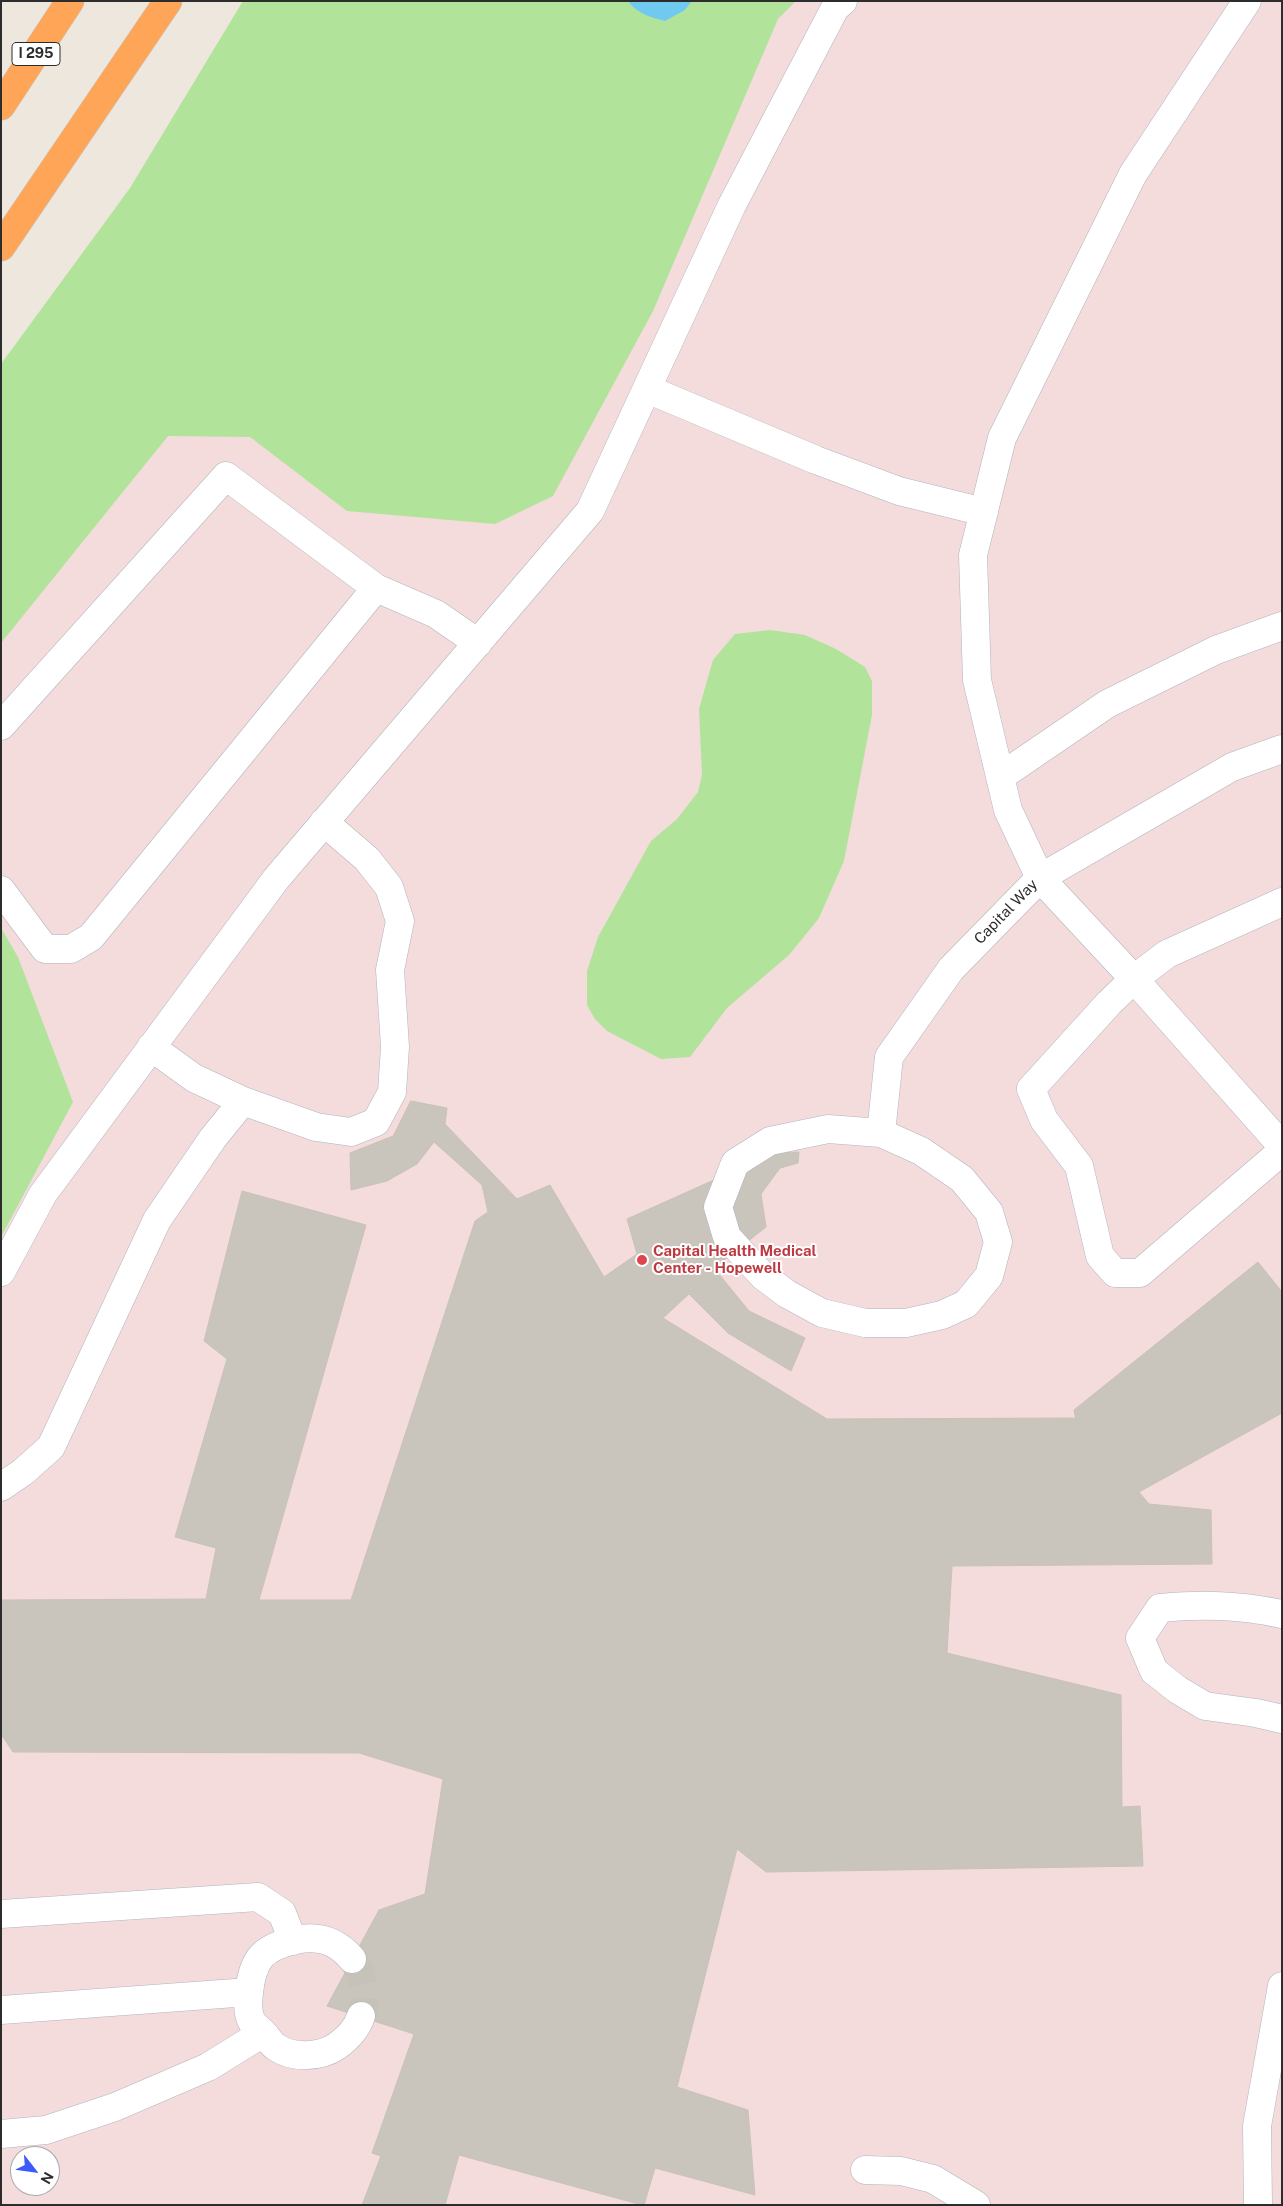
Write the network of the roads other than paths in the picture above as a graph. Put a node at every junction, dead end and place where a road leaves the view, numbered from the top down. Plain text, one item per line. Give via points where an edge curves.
1 (70, 1) edge
2 (168, 1) edge
3 (843, 1) edge
4 (1247, 1) edge
5 (1, 106) edge
6 (1, 247) edge
7 (646, 389) junction
8 (984, 512) junction
9 (376, 588) junction
10 (1282, 626) edge
11 (478, 643) junction
12 (1, 726) edge
13 (1282, 749) edge
14 (1000, 777) junction
15 (324, 822) junction
16 (1040, 878) junction
17 (1, 890) edge
18 (1282, 902) edge
19 (1134, 979) junction
20 (151, 1047) junction
21 (243, 1101) junction
22 (881, 1133) junction
23 (1282, 1146) edge
24 (1282, 1151) edge
25 (1, 1272) edge
26 (1, 1487) edge
27 (1282, 1614) edge
28 (1282, 1719) edge
29 (1, 1914) edge
30 (293, 1941) junction
31 (352, 1959) tunnel mouth
32 (1282, 1986) edge
33 (249, 1992) junction
34 (1, 2010) edge
35 (360, 2016) tunnel mouth
36 (263, 2033) junction
37 (1, 2134) edge
38 (865, 2170) dead end
39 (976, 2205) edge
40 (1258, 2205) edge

1 - 5 highway, I 295
2 - 6 highway
3 - 7 street via 835,8 732,205
4 - 8 street via 1132,174 1002,438
7 - 8 street via 816,460 899,490
7 - 11 street via 590,511
8 - 14 street via 973,555 978,680
9 - 11 street via 436,614
9 - 12 street via 226,476
9 - 17 street via 91,937 71,949 45,948
10 - 14 street via 1216,650 1107,704
11 - 15 street
13 - 16 street, Capital Way via 1232,767
14 - 16 street via 1008,810
15 - 20 street via 276,879
15 - 21 street via 367,859 389,887 400,921 390,970 395,1047 392,1092 376,1122 351,1132 316,1127
16 - 19 street
16 - 22 street, Capital Way via 951,969 889,1057
18 - 19 street via 1167,954
19 - 23 street
19 - 24 street via 1031,1089 1044,1120 1079,1166 1100,1256 1115,1272 1140,1273
20 - 21 street via 194,1078
20 - 25 street via 43,1194
21 - 26 street via 213,1138 157,1220 51,1447
22 - 22 street via 828,1129 770,1141 735,1163 718,1207 727,1238 763,1276 787,1294 822,1312 865,1323 906,1323 942,1315 966,1304 989,1276 998,1242 988,1212 962,1179 921,1151
27 - 28 street via 1201,1605 1160,1608 1140,1638 1154,1671 1205,1706
29 - 30 street via 258,1897 282,1913
30 - 31 street via 311,1937 330,1941
30 - 33 street via 275,1945 260,1957 251,1973
32 - 40 street via 1257,2126
33 - 34 street
33 - 36 street via 247,2007 252,2022
35 - 36 street via 359,2023 347,2038 331,2050 313,2055 294,2054 275,2047
36 - 37 street via 208,2066 114,2107 46,2130
38 - 39 street via 901,2171 933,2179

